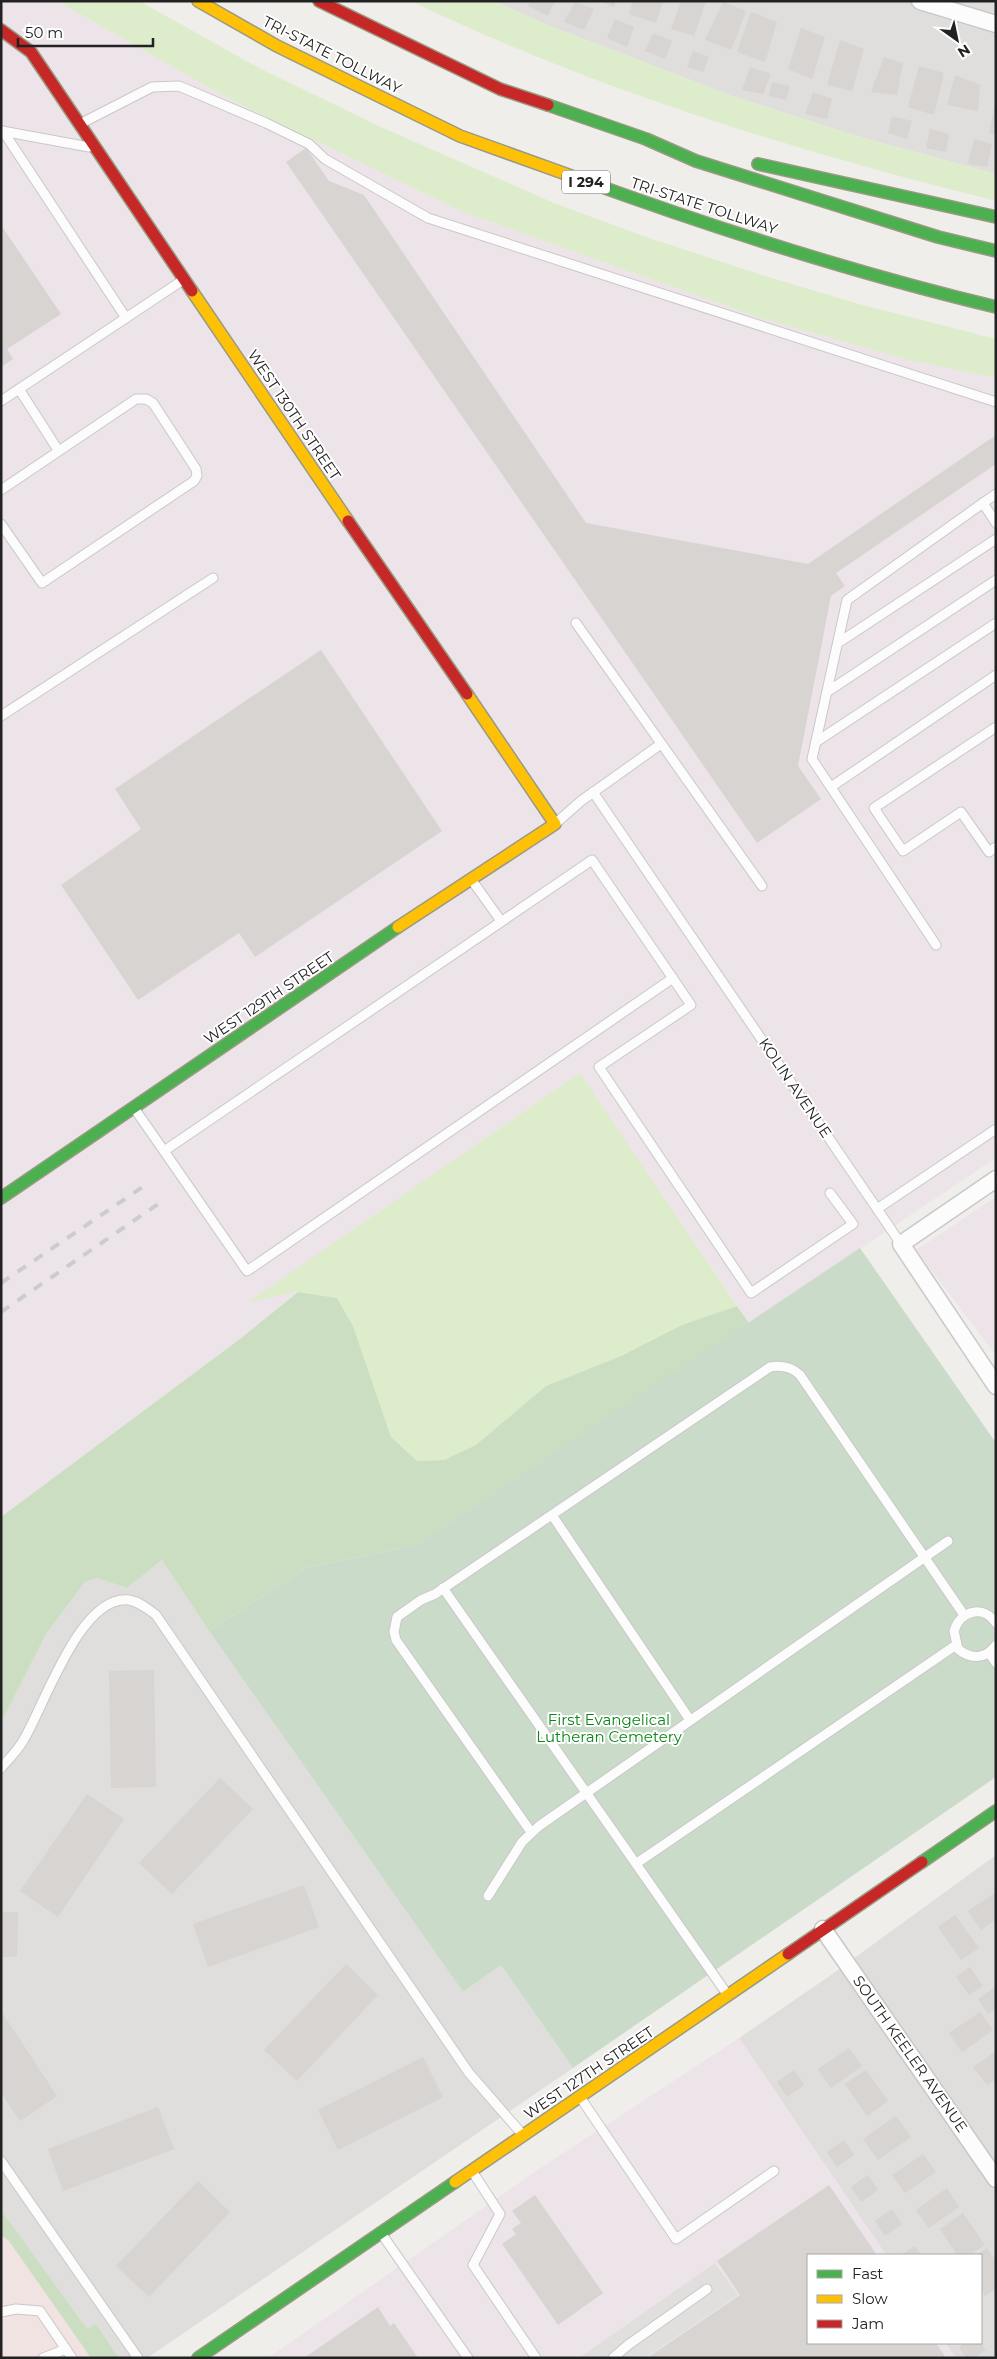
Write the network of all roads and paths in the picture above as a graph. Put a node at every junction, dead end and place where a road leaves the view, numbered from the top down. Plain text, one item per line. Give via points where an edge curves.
1 (198, 1) edge
2 (319, 1) edge
3 (920, 1) edge
4 (996, 24) edge
5 (1, 30) edge
6 (79, 124) junction
7 (2, 131) edge
8 (646, 139) junction
9 (95, 148) junction
10 (714, 154) dead end
11 (743, 160) dead end
12 (996, 216) edge
13 (996, 251) edge
14 (184, 280) junction
15 (996, 307) edge
16 (126, 318) junction
17 (19, 389) junction
18 (1, 401) edge
19 (996, 402) edge
20 (58, 450) junction
21 (1, 490) edge
22 (996, 494) edge
23 (983, 503) junction
24 (996, 523) edge
25 (1, 524) edge
26 (996, 539) edge
27 (212, 578) dead end
28 (996, 580) edge
29 (576, 623) dead end
30 (996, 623) edge
31 (838, 643) junction
32 (996, 675) edge
33 (827, 692) junction
34 (1, 716) edge
35 (996, 727) edge
36 (816, 742) junction
37 (661, 744) junction
38 (831, 786) junction
39 (593, 792) junction
40 (555, 824) junction
41 (996, 847) edge
42 (471, 878) junction
43 (762, 886) dead end
44 (501, 921) junction
45 (936, 944) dead end
46 (673, 978) junction
47 (134, 1108) junction
48 (996, 1129) edge
49 (164, 1151) junction
50 (996, 1180) edge
51 (830, 1193) dead end
52 (1, 1198) edge
53 (877, 1209) junction
54 (901, 1244) junction
55 (996, 1386) edge
56 (552, 1515) junction
57 (948, 1542) dead end
58 (925, 1558) junction
59 (443, 1588) junction
60 (964, 1615) junction
61 (996, 1623) edge
62 (956, 1645) junction
63 (996, 1645) edge
64 (989, 1653) junction
65 (996, 1662) edge
66 (690, 1720) junction
67 (1, 1768) edge
68 (587, 1792) junction
69 (996, 1811) edge
70 (531, 1832) junction
71 (637, 1863) junction
72 (488, 1896) dead end
73 (823, 1929) junction
74 (728, 1996) junction
75 (580, 2097) junction
76 (523, 2136) junction
77 (1, 2161) edge
78 (472, 2171) junction
79 (774, 2171) dead end
80 (996, 2179) edge
81 (381, 2233) junction
82 (707, 2289) dead end
83 (1, 2312) edge
84 (66, 2349) junction
85 (43, 2358) edge
86 (72, 2358) edge
87 (138, 2358) edge
88 (198, 2358) edge
89 (468, 2358) edge
90 (536, 2358) edge
91 (613, 2358) edge

1 - 15 main road, TRI-STATE TOLLWAY / I 294 via 277,46 460,136 659,208 903,285
2 - 8 main road via 500,89
3 - 4 street
5 - 6 main road, WEST 130TH STREET via 31,52
6 - 9 main road, WEST 130TH STREET
6 - 19 lane via 152,87 179,86 309,144 326,159 428,218
7 - 9 lane
7 - 16 lane
8 - 10 main road
8 - 13 main road via 696,161 938,237
9 - 14 main road, WEST 130TH STREET
11 - 12 main road
14 - 16 lane
14 - 40 main road, WEST 130TH STREET
16 - 17 lane
17 - 18 lane
17 - 20 lane
20 - 21 lane
20 - 25 lane via 136,399 146,399 153,403 196,469 197,476 194,482 42,583
22 - 23 lane
23 - 24 lane
23 - 31 lane via 847,600
26 - 31 lane
27 - 34 lane
28 - 33 lane
29 - 37 lane
30 - 36 lane
31 - 33 lane
32 - 38 lane
33 - 36 lane
35 - 41 lane via 874,808 903,851 961,812 989,852
36 - 38 lane via 812,759
37 - 39 lane
37 - 43 lane
38 - 45 lane
39 - 40 lane
39 - 53 lane, KOLIN AVENUE
40 - 42 main road, WEST 129TH STREET
42 - 44 lane
42 - 47 main road, WEST 129TH STREET
44 - 46 lane via 592,860
44 - 49 lane
46 - 49 lane via 247,1271
46 - 51 lane via 691,1005 599,1067 751,1293 853,1224
47 - 49 lane
47 - 52 main road, WEST 129TH STREET
48 - 53 lane
50 - 54 street
53 - 54 lane, KOLIN AVENUE
54 - 55 street, KOLIN AVENUE
56 - 58 lane via 770,1367 779,1365 796,1370 800,1375
56 - 59 lane
56 - 66 lane
57 - 58 lane
58 - 60 lane
58 - 66 lane
59 - 68 lane
59 - 70 lane via 397,1617 396,1640
60 - 61 lane via 979,1612 990,1616
60 - 62 lane via 954,1631
62 - 64 lane via 970,1656
62 - 71 lane
63 - 64 lane
64 - 65 lane
66 - 68 lane
67 - 76 lane via 23,1742 66,1653 94,1614 120,1600 142,1604 156,1615 469,2073
68 - 70 lane
68 - 71 lane
69 - 73 main road, WEST 127TH STREET
70 - 72 lane
71 - 74 lane
73 - 74 main road, WEST 127TH STREET
73 - 80 street, SOUTH KEELER AVENUE
74 - 75 main road, WEST 127TH STREET
75 - 76 main road, WEST 127TH STREET
75 - 79 lane via 676,2238
76 - 78 main road, WEST 127TH STREET
77 - 87 lane
78 - 81 main road, WEST 127TH STREET
78 - 90 lane via 500,2214 473,2265
81 - 88 main road, WEST 127TH STREET
81 - 89 lane
82 - 91 lane
83 - 84 lane via 16,2309 40,2311
84 - 85 lane
84 - 86 lane

